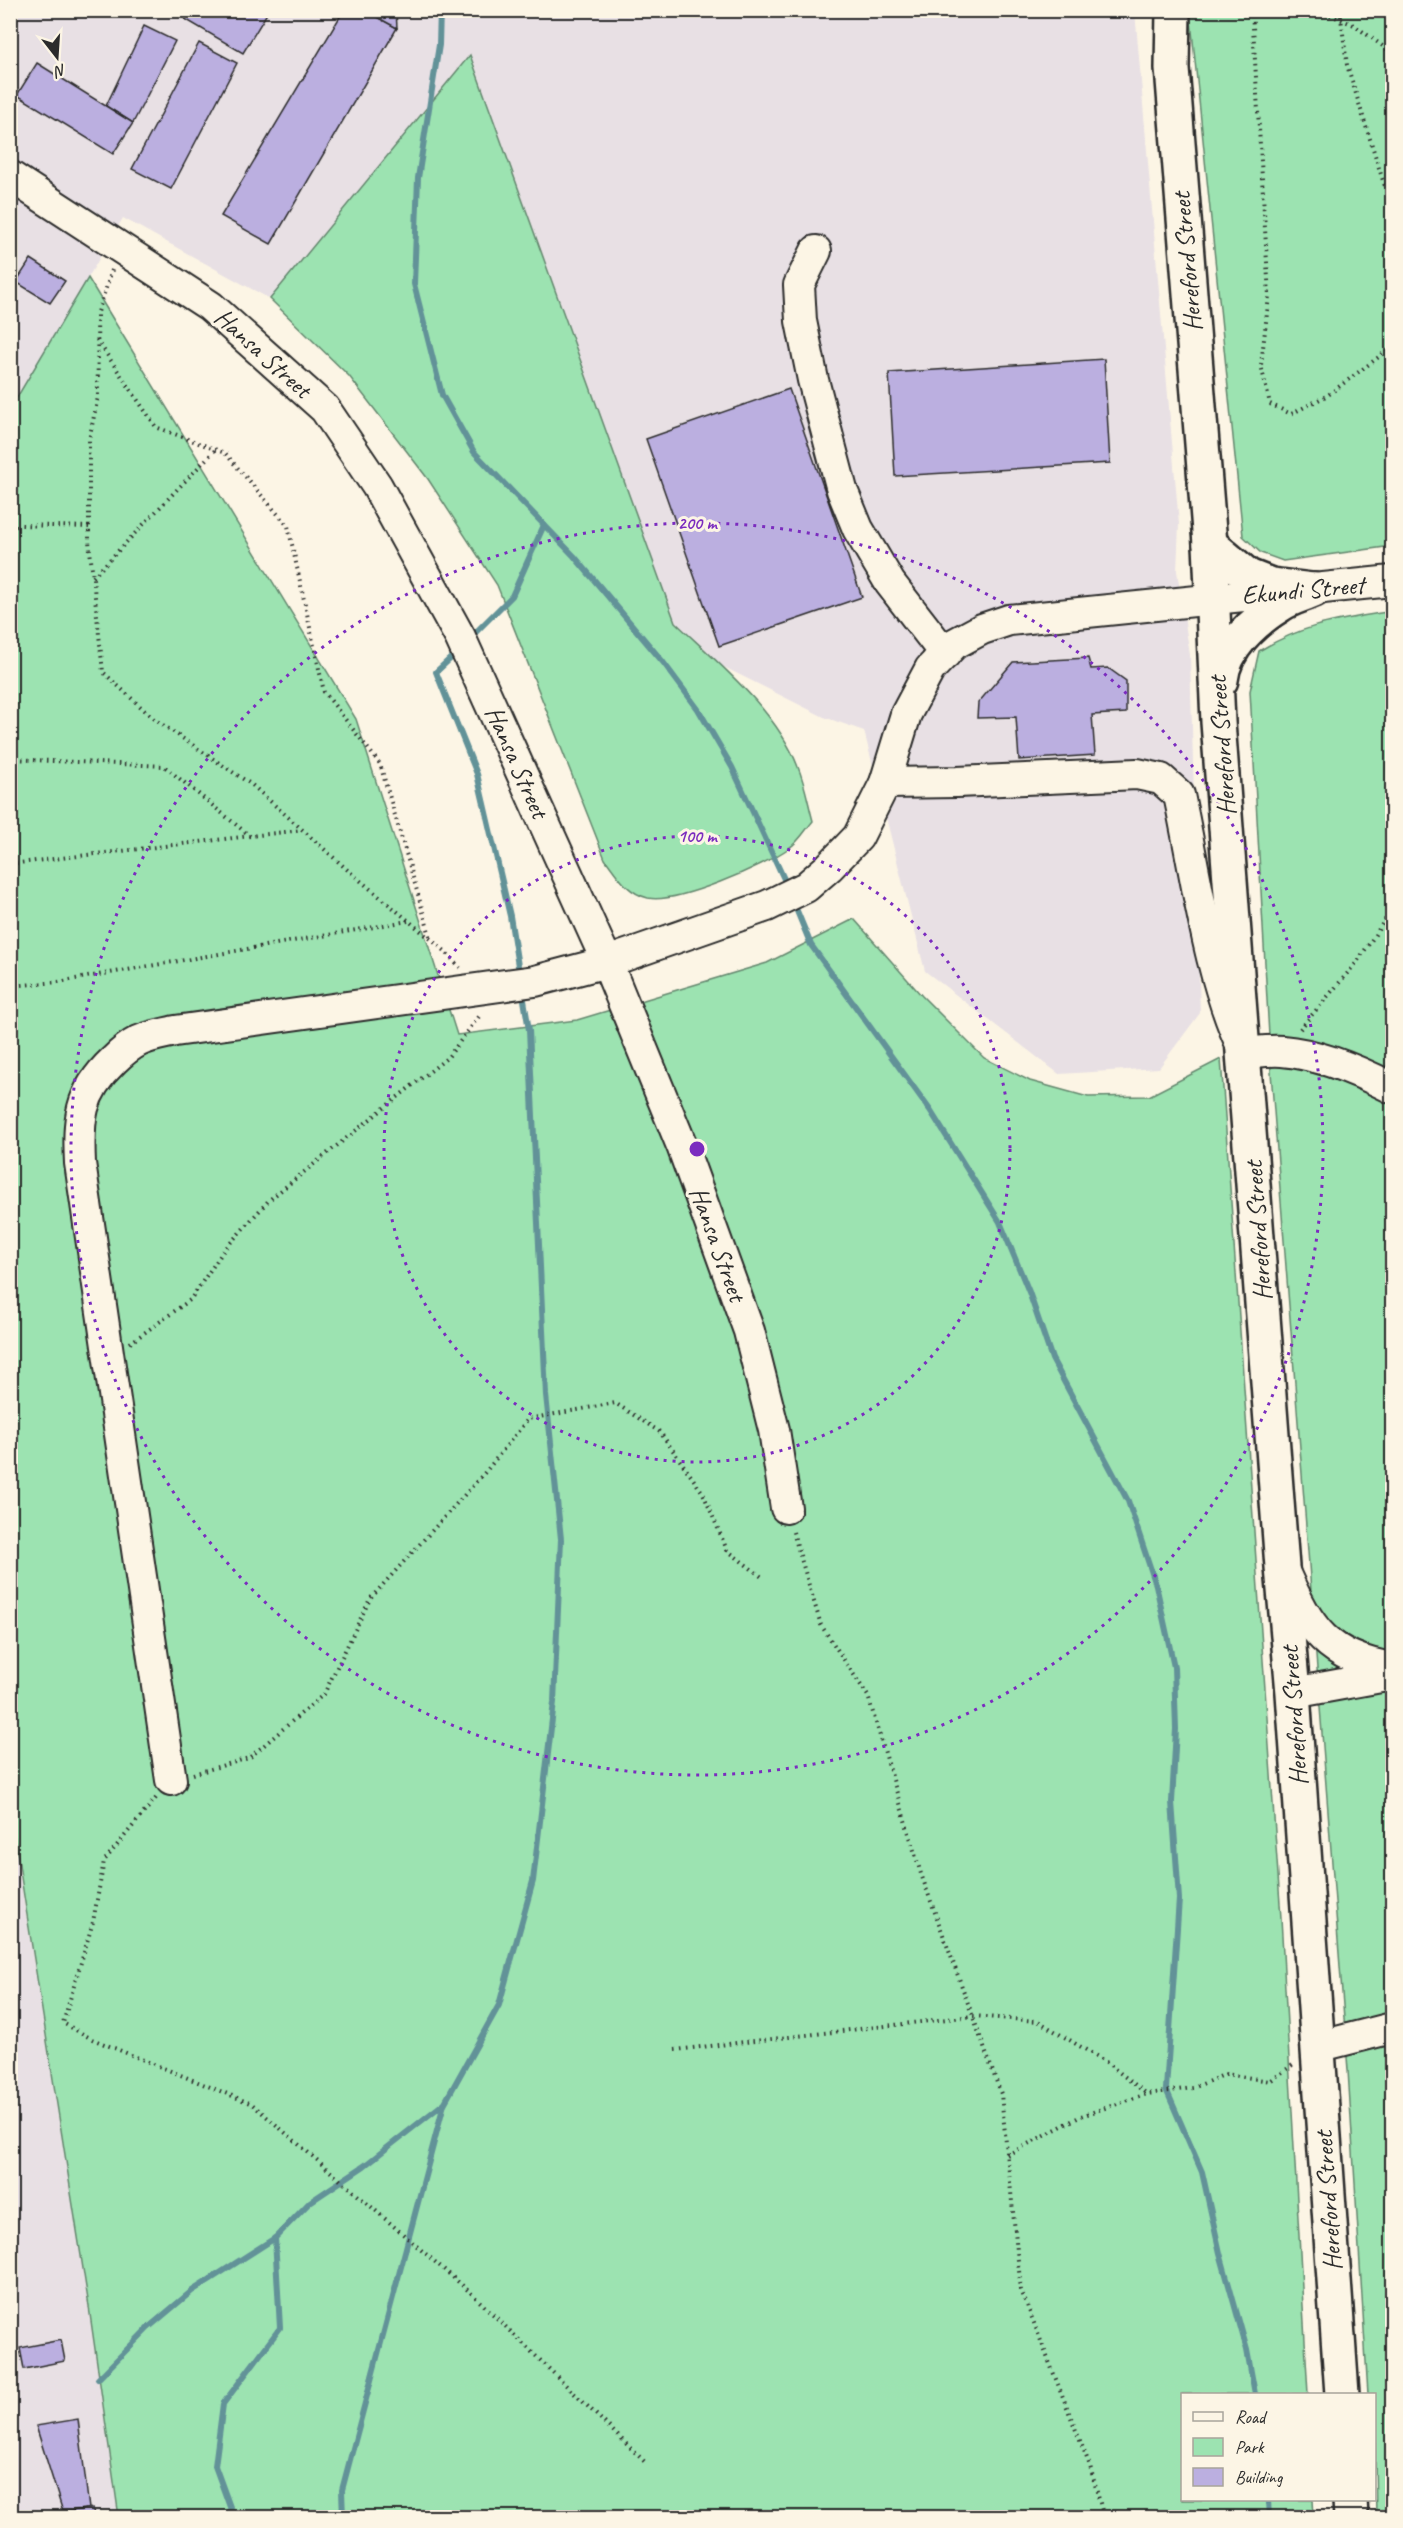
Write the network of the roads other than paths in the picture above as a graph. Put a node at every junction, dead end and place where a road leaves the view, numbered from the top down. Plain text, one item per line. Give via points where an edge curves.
1 (1156, 10) edge
2 (1173, 10) edge
3 (1172, 68) junction
4 (10, 176) edge
5 (816, 251) dead end
6 (1210, 544) junction
7 (1392, 581) edge
8 (1314, 590) junction
9 (1214, 598) junction
10 (945, 654) junction
11 (1218, 722) junction
12 (885, 783) junction
13 (607, 962) junction
14 (1245, 1053) junction
15 (1392, 1088) edge
16 (786, 1508) road end
17 (1282, 1567) junction
18 (1392, 1668) edge
19 (1392, 1675) edge
20 (1293, 1693) junction
21 (171, 1780) road end
22 (1392, 2028) edge
23 (1317, 2048) junction
24 (1342, 2393) edge
25 (1350, 2501) edge
26 (1351, 2517) edge

1 - 3 main road, Hereford Street
2 - 3 main road, Hereford Street
3 - 6 main road, Hereford Street
4 - 13 street, Hansa Street via 210,306 325,409 377,486 460,637
5 - 10 street via 799,285 801,321 842,490 858,529 890,583
6 - 8 main road via 1248,576 1271,585
6 - 9 main road, Hereford Street
7 - 8 street, Ekundi Street
8 - 9 street, Ekundi Street
8 - 11 main road via 1281,604 1251,627 1233,648 1222,671
9 - 10 street, Ekundi Street via 1009,620 982,629 954,644
9 - 11 main road, Hereford Street
10 - 12 street, Ekundi Street via 930,669 906,714
11 - 14 main road, Hereford Street
12 - 13 street, Ekundi Street via 858,837 806,887 768,906
12 - 14 street via 1137,774 1161,779 1179,795 1218,982
13 - 16 street, Hansa Street via 682,1146 749,1331 774,1430
13 - 21 street, Ekundi Street via 535,981 175,1031 138,1041 120,1053 87,1092 78,1131 80,1163
14 - 15 street via 1281,1051 1312,1056
14 - 17 main road, Hereford Street
17 - 18 street via 1313,1629 1332,1647 1360,1661
17 - 20 main road, Hereford Street
19 - 20 street
20 - 23 main road, Hereford Street
22 - 23 street
23 - 24 main road, Hereford Street
25 - 26 main road

